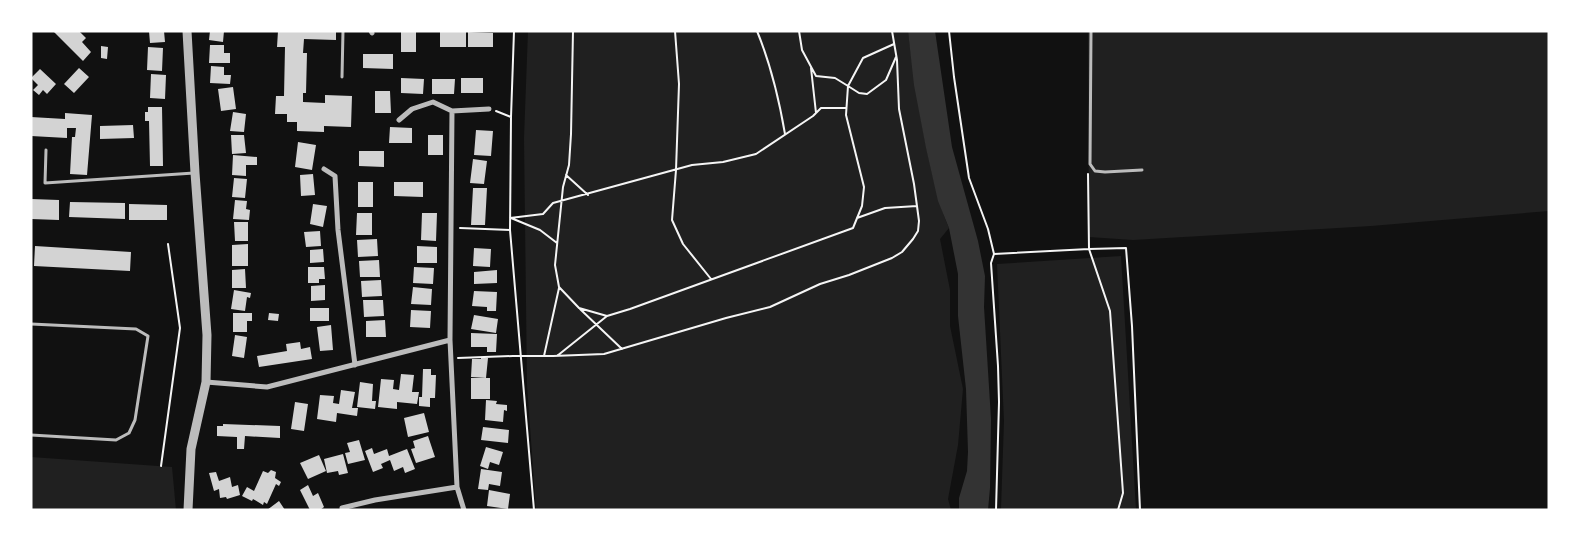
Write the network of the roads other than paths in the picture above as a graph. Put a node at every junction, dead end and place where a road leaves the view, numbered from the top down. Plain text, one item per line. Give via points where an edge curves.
1 (187, 31) edge
2 (343, 31) edge
3 (1091, 31) edge
4 (342, 77) dead end
5 (489, 108) road end
6 (452, 110) junction
7 (399, 120) dead end
8 (46, 150) dead end
9 (324, 169) dead end
10 (1142, 170) dead end
11 (195, 173) junction
12 (31, 324) edge
13 (450, 340) junction
14 (355, 366) junction
15 (206, 382) junction
16 (31, 435) edge
17 (457, 487) junction
18 (342, 508) dead end
19 (188, 510) edge
20 (464, 510) edge

1 - 11 street
2 - 4 lane
3 - 10 lane via 1090,164 1104,172
5 - 6 street
6 - 7 street via 433,102 412,109
6 - 13 street
8 - 11 lane via 45,183
9 - 14 street via 335,176 338,230
11 - 15 street via 207,335
12 - 16 lane via 136,329 148,336 136,420 129,433 116,440
13 - 14 street
13 - 17 street
14 - 15 street via 268,387
15 - 19 street via 191,449
17 - 18 street
17 - 20 street

